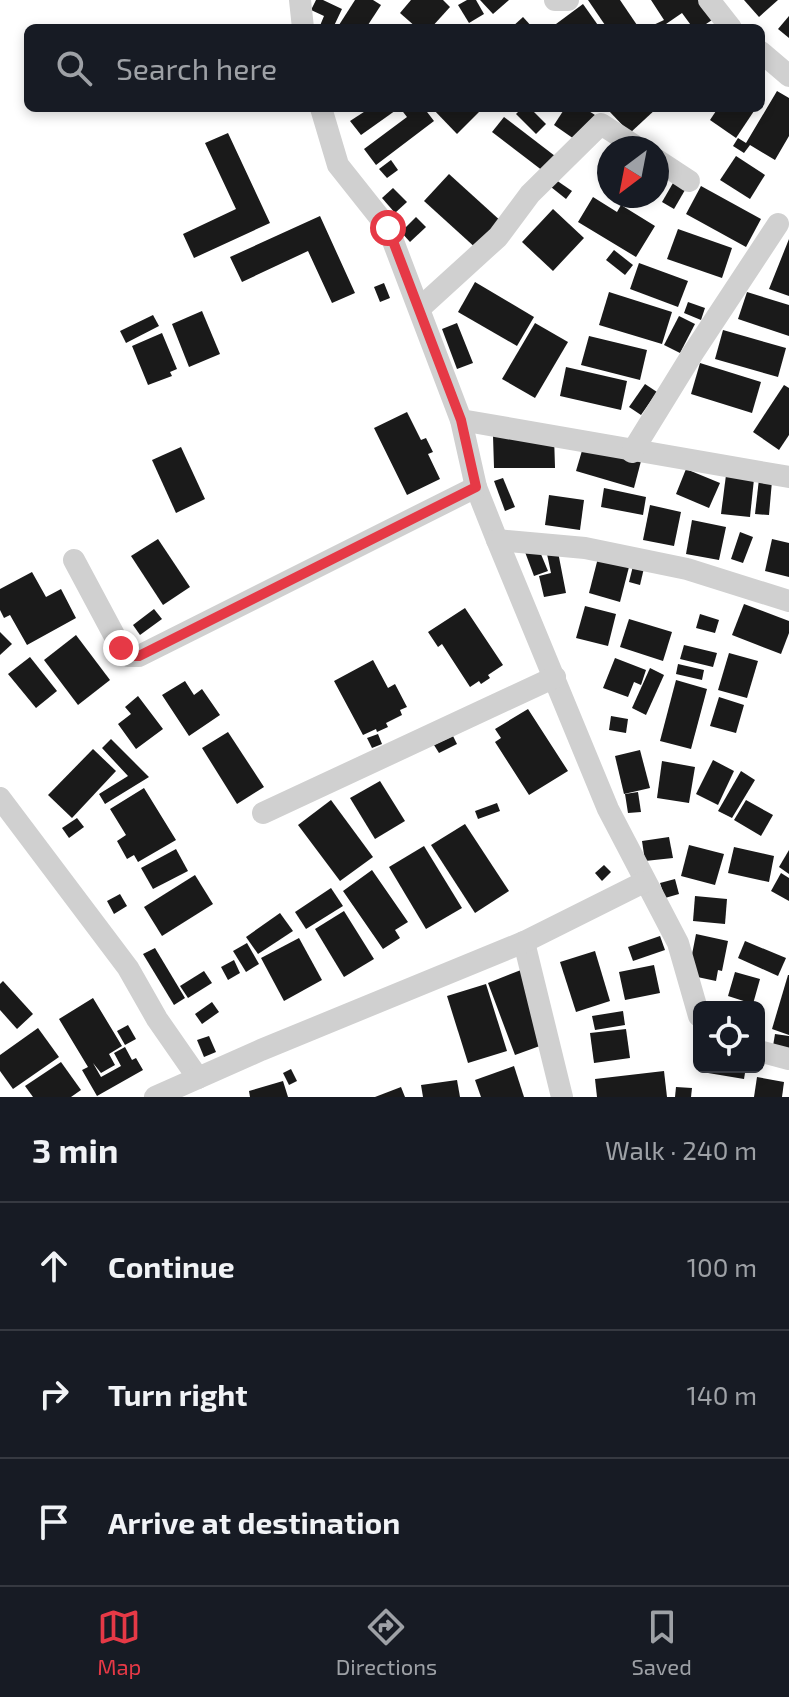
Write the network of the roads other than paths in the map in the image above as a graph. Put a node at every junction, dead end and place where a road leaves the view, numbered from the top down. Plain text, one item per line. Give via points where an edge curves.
1 (300, 0) edge
2 (555, 0) edge
3 (568, 0) edge
4 (709, 0) edge
5 (303, 24) edge
6 (728, 24) edge
7 (765, 55) edge
8 (789, 76) edge
9 (322, 112) edge
10 (620, 136) edge
11 (669, 168) edge
12 (689, 181) dead end
13 (778, 224) dead end
14 (420, 308) junction
15 (461, 420) junction
16 (632, 452) junction
17 (789, 477) edge
18 (476, 487) junction
19 (497, 540) junction
20 (74, 560) dead end
21 (789, 601) edge
22 (555, 677) junction
23 (0, 798) edge
24 (263, 813) dead end
25 (644, 882) junction
26 (524, 942) junction
27 (695, 1001) edge
28 (765, 1053) edge
29 (789, 1059) edge
30 (198, 1078) junction
31 (155, 1097) edge
32 (562, 1097) edge

1 - 5 street
2 - 3 street
4 - 6 street
7 - 8 street
9 - 14 street via 338,165 388,228
10 - 14 street via 601,124 530,194 498,237
11 - 12 street
13 - 16 street
14 - 15 street
15 - 16 street
15 - 18 street
16 - 17 street
18 - 19 street
18 - 20 street via 139,656 128,656 121,648
19 - 21 street via 585,548 687,569
19 - 22 street
22 - 24 street
22 - 25 street
23 - 30 street via 128,968
25 - 26 street
25 - 27 street via 678,943
26 - 30 street
26 - 32 street
28 - 29 street
30 - 31 street

